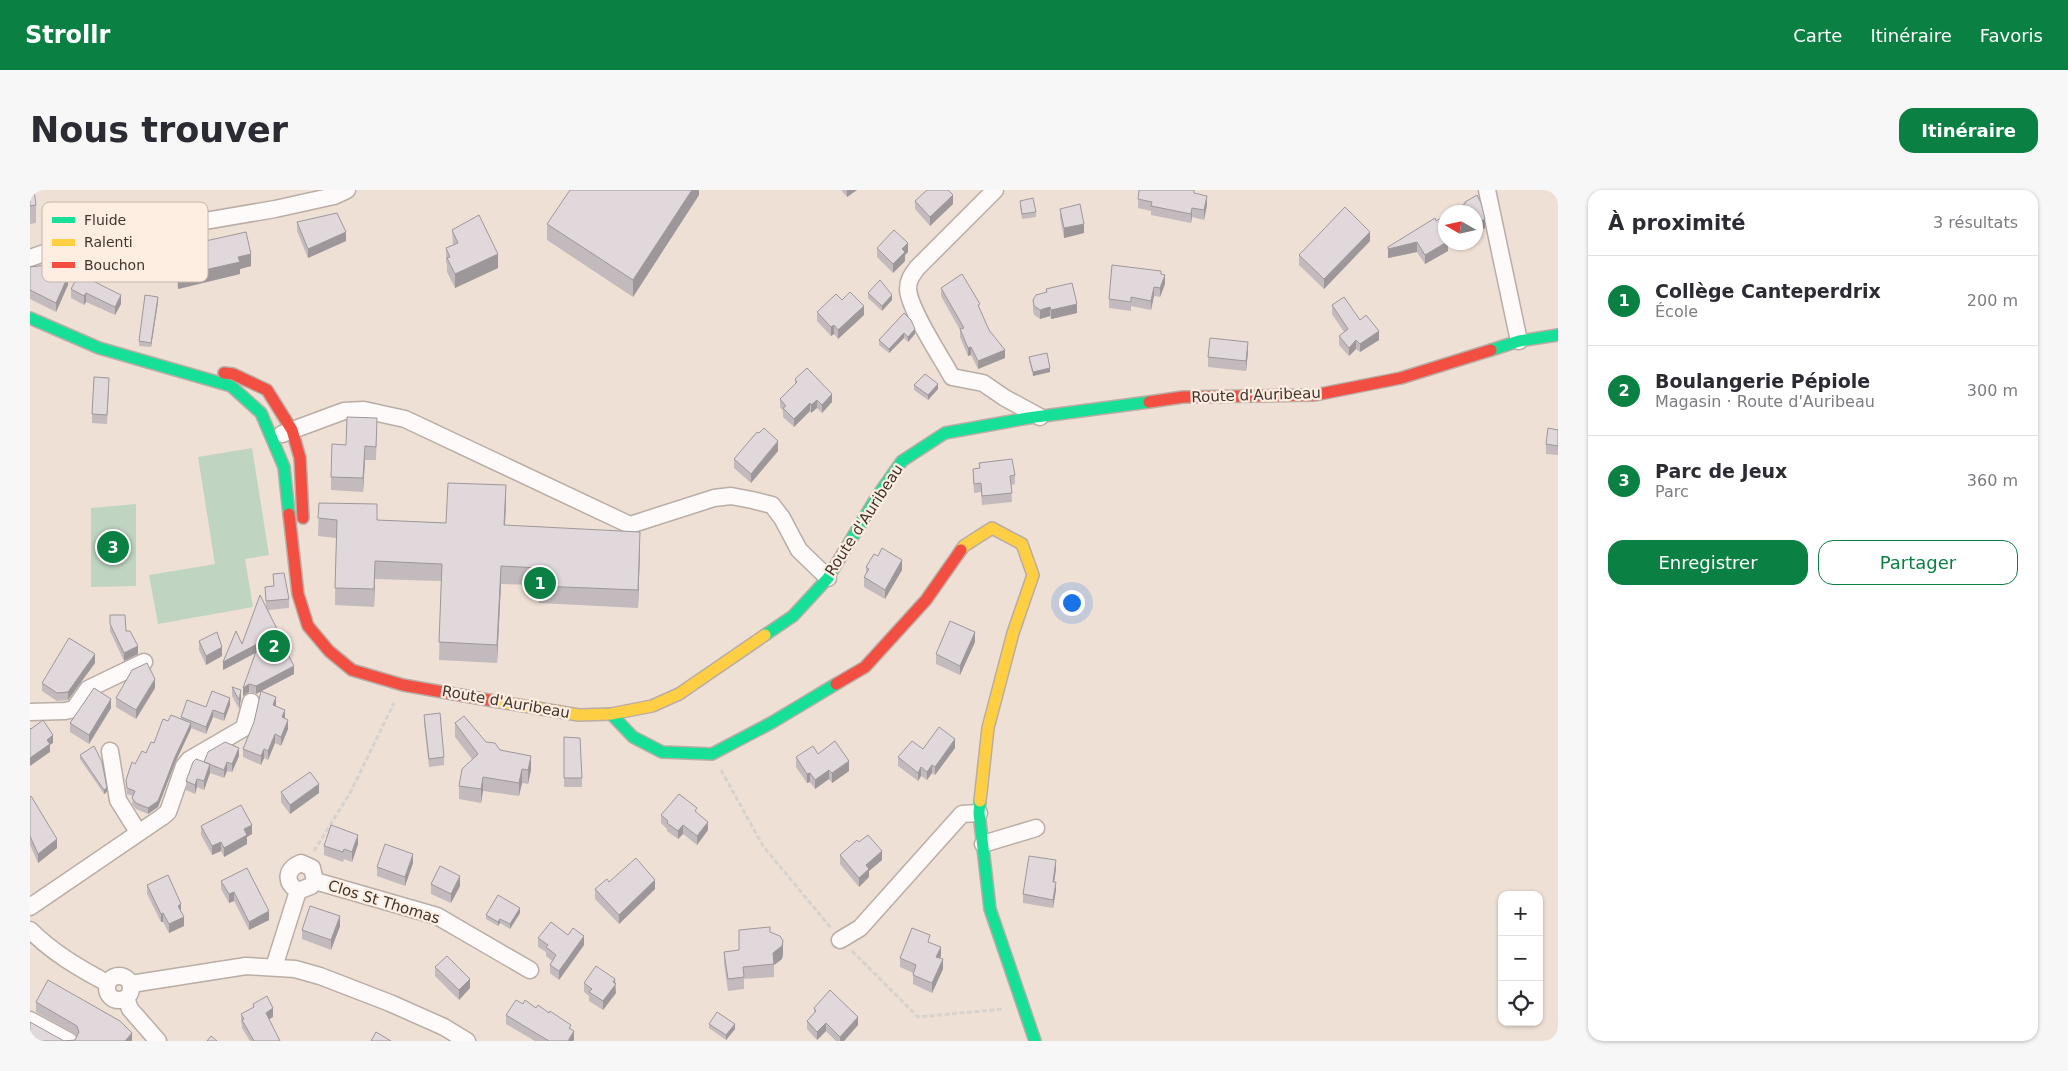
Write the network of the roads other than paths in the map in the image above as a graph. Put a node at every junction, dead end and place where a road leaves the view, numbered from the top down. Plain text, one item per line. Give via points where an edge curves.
1 (348, 190) edge
2 (995, 190) edge
3 (1487, 190) edge
4 (208, 220) edge
5 (42, 254) edge
6 (30, 258) edge
7 (30, 318) edge
8 (1558, 335) edge
9 (1519, 341) junction
10 (153, 364) junction
11 (1040, 417) junction
12 (292, 430) junction
13 (271, 439) junction
14 (304, 530) dead end
15 (305, 548) dead end
16 (828, 578) junction
17 (308, 626) junction
18 (144, 662) edge
19 (251, 702) dead end
20 (30, 712) edge
21 (611, 714) junction
22 (110, 751) dead end
23 (979, 813) junction
24 (1036, 828) dead end
25 (138, 832) junction
26 (983, 844) junction
27 (315, 881) junction
28 (298, 891) junction
29 (30, 906) edge
30 (30, 930) edge
31 (840, 940) dead end
32 (274, 967) junction
33 (530, 970) dead end
34 (128, 991) junction
35 (30, 1020) edge
36 (69, 1041) edge
37 (158, 1041) edge
38 (467, 1041) edge
39 (1035, 1041) edge

1 - 4 street via 275,209
2 - 11 street via 917,268 909,279 908,291 916,314 952,376 983,383
3 - 9 street
5 - 6 street
7 - 10 street, Route d'Auribeau via 99,348
8 - 9 street, Route d'Auribeau
9 - 11 street, Route d'Auribeau via 1401,378 1315,395 1183,397
10 - 12 street, Route d'Auribeau via 233,374 267,390
10 - 13 street, Route d'Auribeau via 231,386 261,413
11 - 16 street, Route d'Auribeau via 945,433 902,461
12 - 13 street
12 - 14 street, Route d'Auribeau via 300,458
12 - 16 street via 344,411 364,410 405,419 630,525 714,498 731,496 772,505 799,550
13 - 17 street, Route d'Auribeau via 284,468 298,594
15 - 17 street
16 - 21 street, Route d'Auribeau via 793,616 679,694 652,706
17 - 21 street, Route d'Auribeau via 329,651 352,670 403,685 580,715
18 - 20 street via 88,689 74,709
19 - 25 street via 244,728 189,760 168,812
21 - 23 street via 633,737 662,752 712,754 865,667 926,600 964,546 992,528 1022,544 1033,575 1013,633 988,728
22 - 25 street via 118,800
23 - 26 street
23 - 31 street via 962,814 860,928
24 - 26 street
25 - 29 street
26 - 39 street via 990,909
27 - 28 street, Clos St Thomas
27 - 28 street, Clos St Thomas via 308,865 301,863 293,867 289,882
27 - 33 street, Clos St Thomas via 437,916
28 - 32 street
30 - 34 street via 69,963 107,984 111,998 118,1000
32 - 34 street via 246,966
32 - 38 street via 320,976 390,1003
34 - 37 street via 130,1009
35 - 36 street

